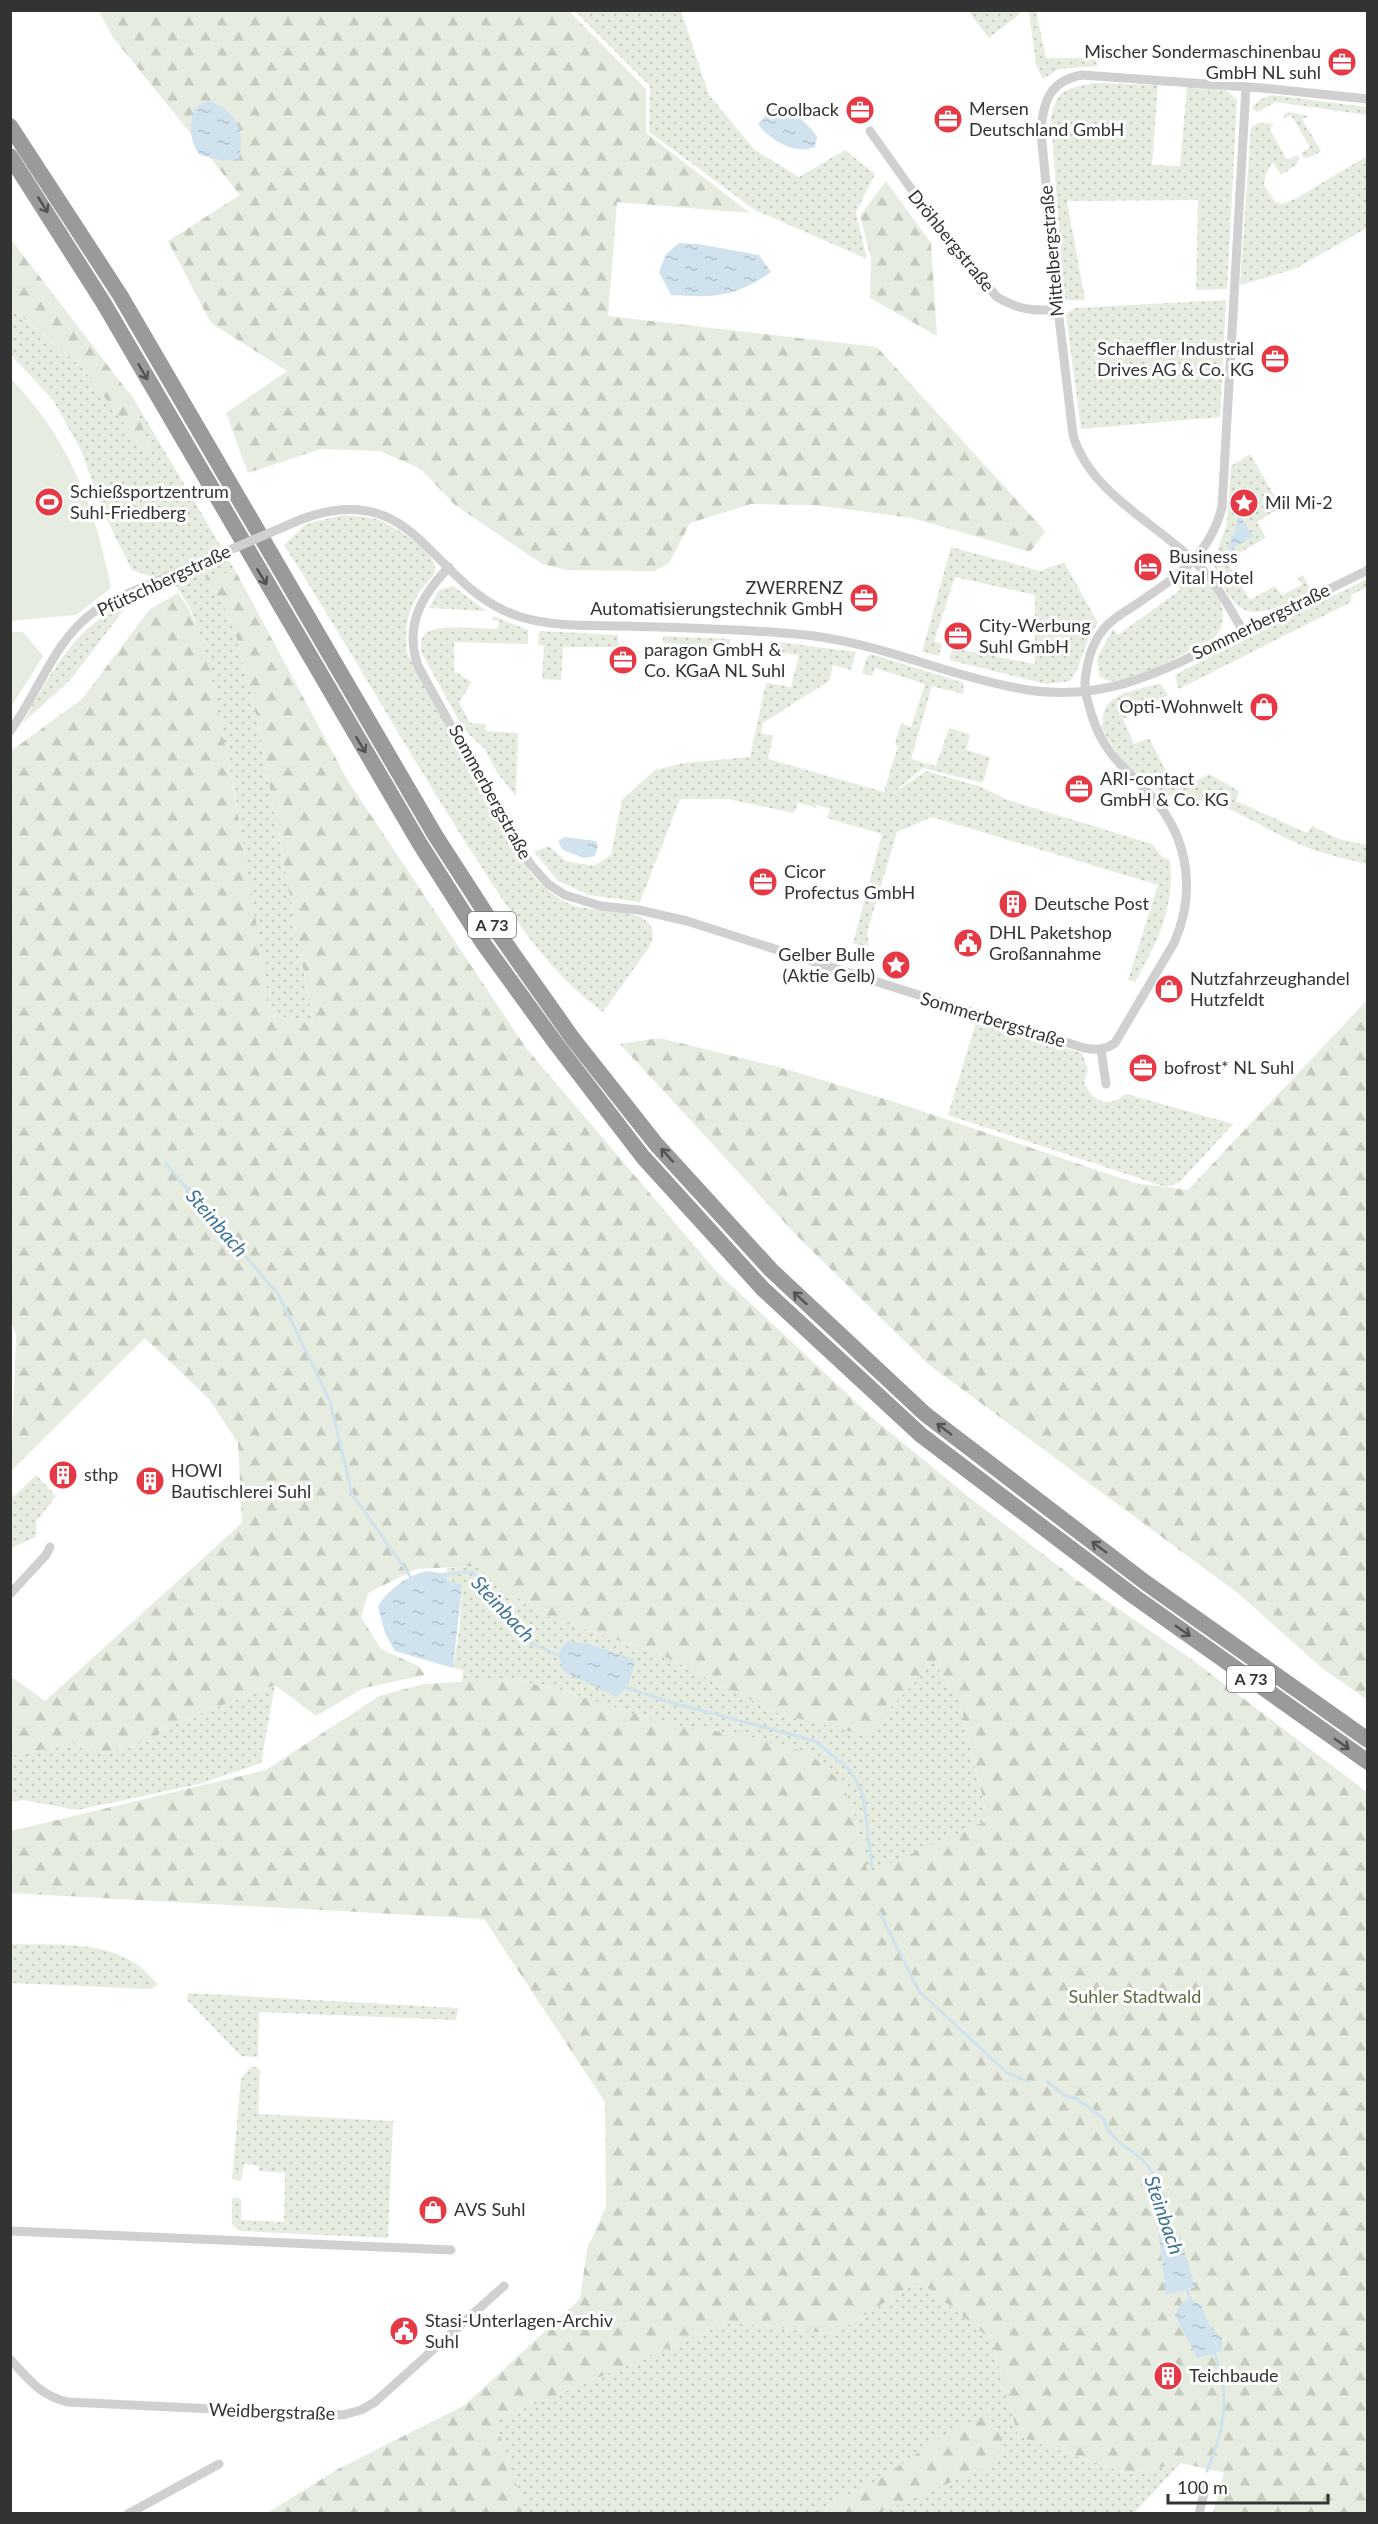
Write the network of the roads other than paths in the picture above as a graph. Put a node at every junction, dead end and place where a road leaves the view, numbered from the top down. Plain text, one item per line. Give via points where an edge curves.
1 (1246, 87) junction
2 (1368, 99) edge
3 (10, 126) edge
4 (870, 131) dead end
5 (10, 156) edge
6 (1058, 309) junction
7 (302, 519) joint
8 (1194, 561) junction
9 (449, 567) junction
10 (1368, 570) edge
11 (1243, 631) junction
12 (1085, 693) junction
13 (10, 731) edge
14 (1101, 1049) junction
15 (1106, 1084) dead end
16 (50, 1546) dead end
17 (10, 1594) edge
18 (1368, 1740) edge
19 (1368, 1762) edge
20 (10, 2231) edge
21 (450, 2250) dead end
22 (504, 2286) dead end
23 (10, 2359) edge
24 (219, 2464) dead end
25 (1206, 2485) dead end
26 (128, 2514) edge
27 (1199, 2514) edge

1 - 2 street, Mittelbergstraße
1 - 6 street, Mittelbergstraße via 1082,75 1055,87 1042,112 1041,132
1 - 8 street via 1222,507 1210,541
18 -> 3 highway, A 73 via 1146,1583 925,1414 771,1270 656,1144 573,1039 498,934 435,835 120,295
4 - 6 street, Dröhbergstraße via 946,238 997,297 1033,311
5 -> 19 highway, A 73 via 103,302 426,854 556,1045 643,1157 763,1289 921,1435 1135,1597
6 - 8 street, Mittelbergstraße via 1077,451 1108,490
7 - 9 street, Sommerbergstraße via 350,508 382,514 413,533
7 - 13 street, Pfütschbergstraße, bridge via 106,604 75,629 58,651
8 - 11 street, Mittelbergstraße via 1215,583
8 - 12 street via 1166,585 1110,621 1091,650
9 - 12 street, Sommerbergstraße via 489,602 535,621 832,638 1006,686 1046,693
9 - 14 street, Sommerbergstraße via 420,603 412,635 413,651 504,822 548,884 581,901 668,915 986,1018 1084,1048
10 - 11 street, Sommerbergstraße
11 - 12 street, Sommerbergstraße via 1134,683
12 - 14 street via 1106,747 1170,821 1185,861 1188,883 1182,925 1174,943 1115,1043
14 - 15 street
16 - 17 street via 46,1556
20 - 21 street
22 - 23 street, Weidbergstraße via 375,2402 343,2415 68,2402 39,2390
24 - 26 street
25 - 27 street

